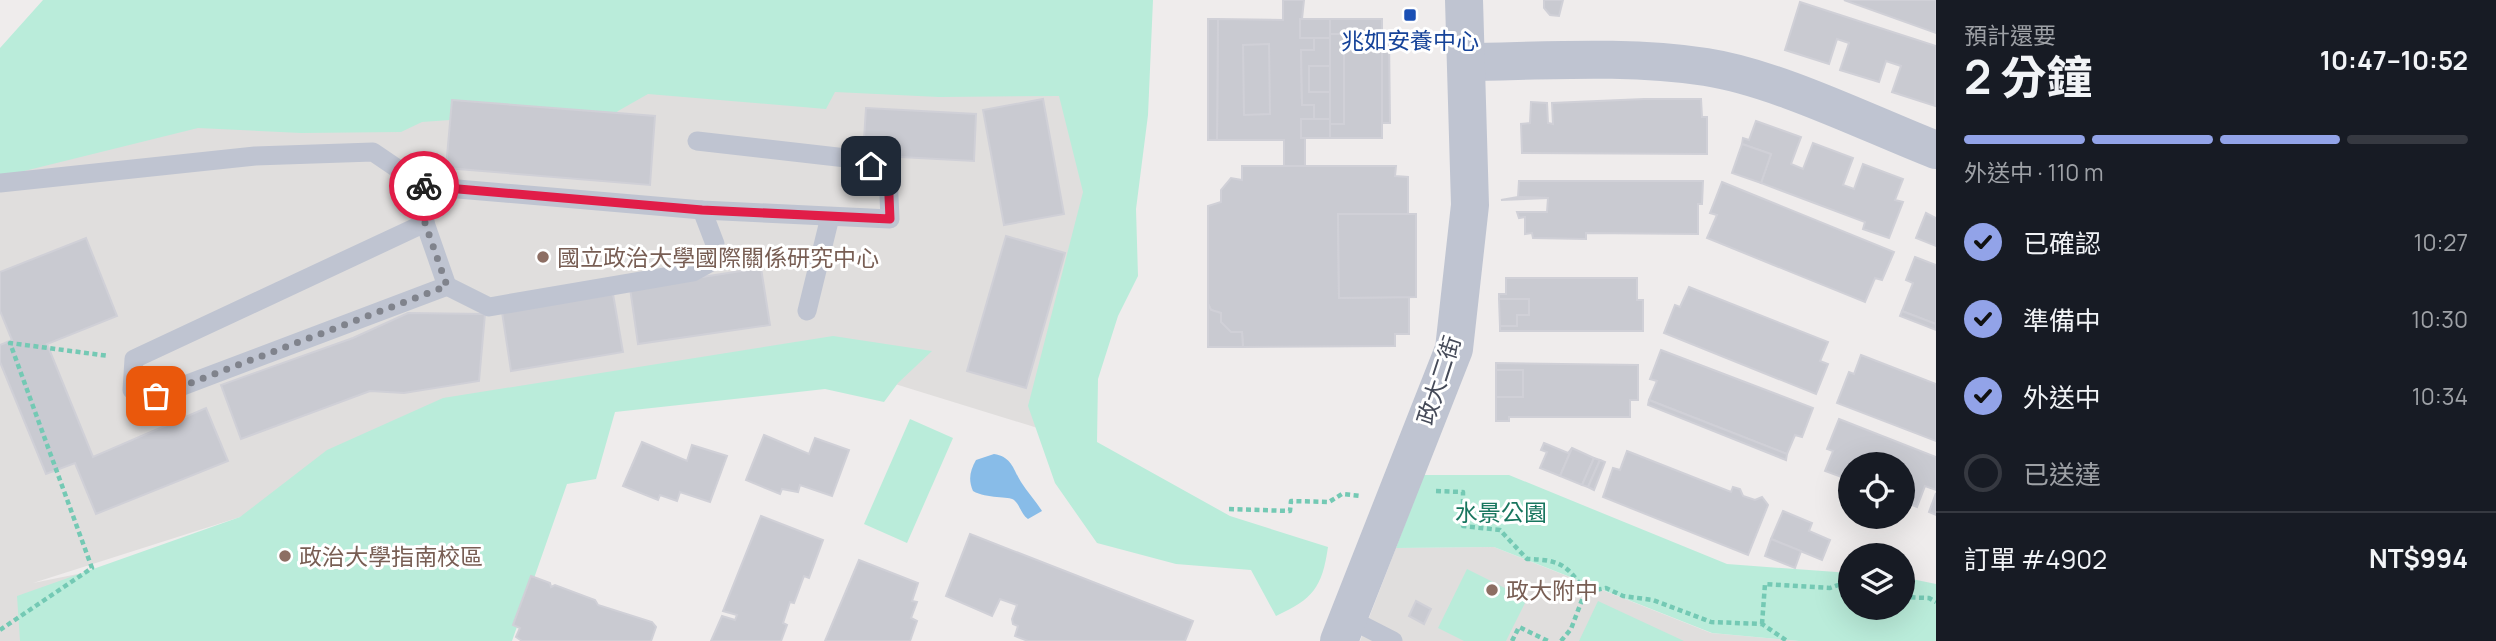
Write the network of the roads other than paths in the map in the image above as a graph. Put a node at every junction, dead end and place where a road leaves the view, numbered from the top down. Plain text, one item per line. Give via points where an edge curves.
1 (1464, 0) edge
2 (1466, 62) junction
3 (696, 141) dead end
4 (1936, 150) edge
5 (0, 183) edge
6 (423, 186) junction
7 (702, 210) junction
8 (830, 217) junction
9 (425, 223) junction
10 (447, 286) junction
11 (807, 311) dead end
12 (1344, 630) edge
13 (1393, 641) edge

1 - 2 street, 政大二街
2 - 4 street via 1626,61 1708,67 1755,79
2 - 12 street, 政大二街 via 1470,205 1454,349
3 - 8 lane via 855,159 888,173 890,219
5 - 6 lane via 255,156 373,152
6 - 7 lane
6 - 9 lane
7 - 8 lane
7 - 10 lane via 715,244 715,260 693,272 489,307
8 - 11 lane
9 - 10 lane
9 - 10 lane via 134,359 132,390 156,396
12 - 13 lane

